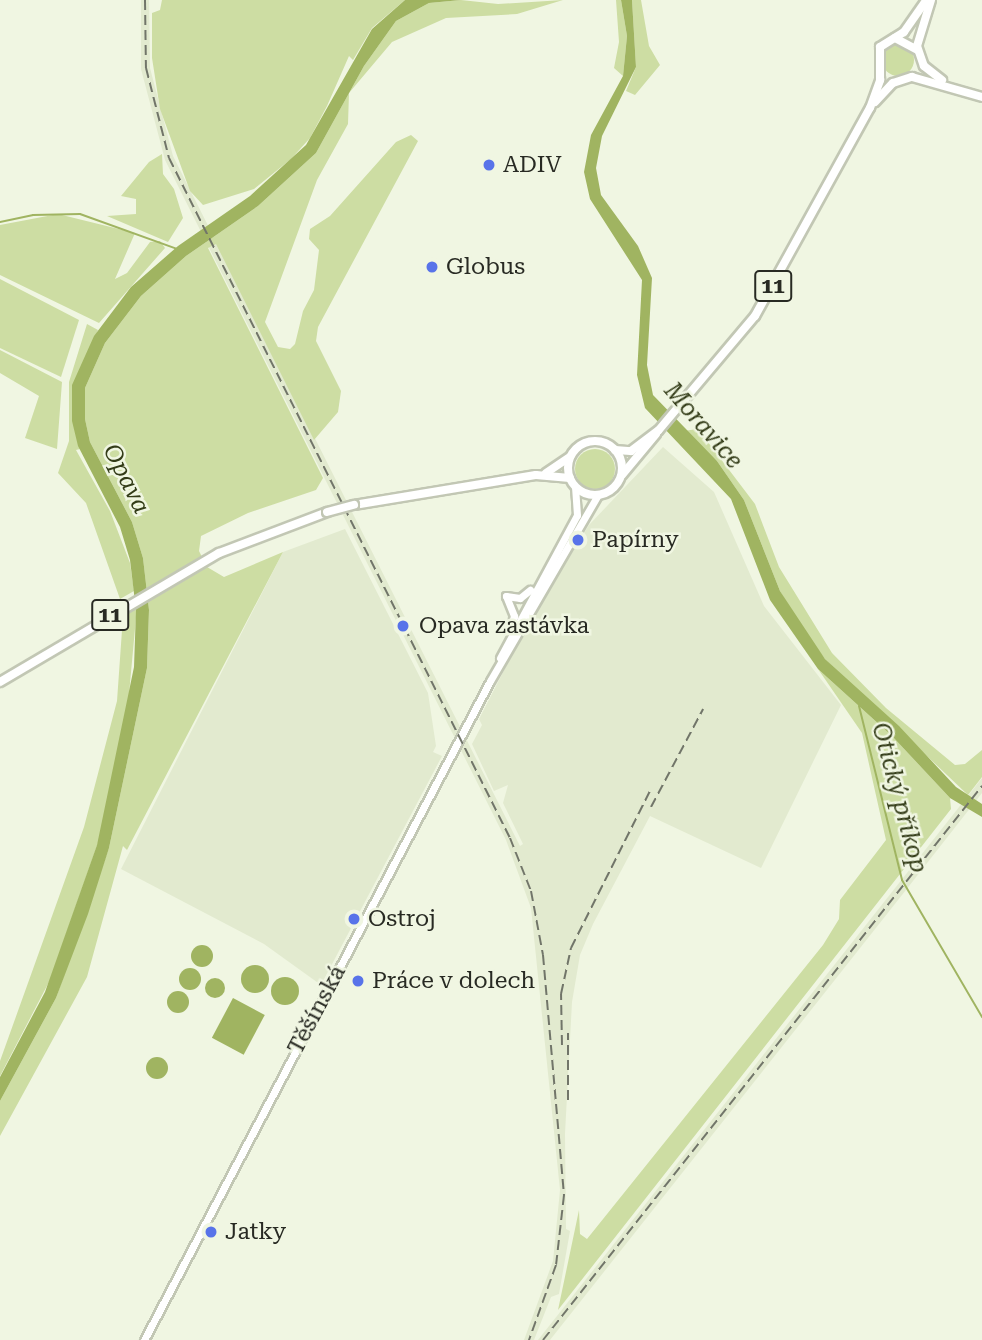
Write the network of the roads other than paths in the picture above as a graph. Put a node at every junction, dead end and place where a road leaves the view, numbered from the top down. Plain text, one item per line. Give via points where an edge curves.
1 (928, 0) edge
2 (895, 38) junction
3 (919, 53) junction
4 (879, 68) junction
5 (902, 80) junction
6 (960, 90) junction
7 (982, 97) edge
8 (870, 108) junction
9 (658, 431) junction
10 (615, 450) junction
11 (570, 457) junction
12 (536, 475) junction
13 (621, 477) junction
14 (570, 478) junction
15 (575, 486) junction
16 (598, 495) junction
17 (566, 534) junction
18 (496, 665) junction
19 (2, 681) edge
20 (490, 681) junction
21 (144, 1340) edge

1 - 2 main road, 11
1 - 3 main road, 11 via 917,34
2 - 3 main road via 906,40
2 - 4 main road, 11 via 880,47
3 - 5 main road, 11 via 916,69
3 - 6 main road via 931,73
4 - 5 main road via 887,78
4 - 8 main road, 11 via 879,85
5 - 6 main road via 927,78
5 - 8 main road, 11
6 - 7 main road
8 - 9 main road, 11 via 755,316
9 - 10 main road, 11 via 631,451
9 - 13 main road, 11
10 - 11 main road via 602,442 590,442
10 - 13 main road via 622,463
11 - 12 main road, 11
11 - 14 main road
12 - 14 main road, 11
12 - 19 main road, 11, bridge via 411,493 327,512 219,554
13 - 16 main road, Těšínská via 614,488
14 - 15 main road
15 - 16 main road
15 - 17 street, Těšínská via 578,510
16 - 20 street, Těšínská
17 - 18 street, Těšínská
17 - 18 street via 528,593 506,596 513,620
18 - 20 street, Těšínská
20 - 21 street, Těšínská

